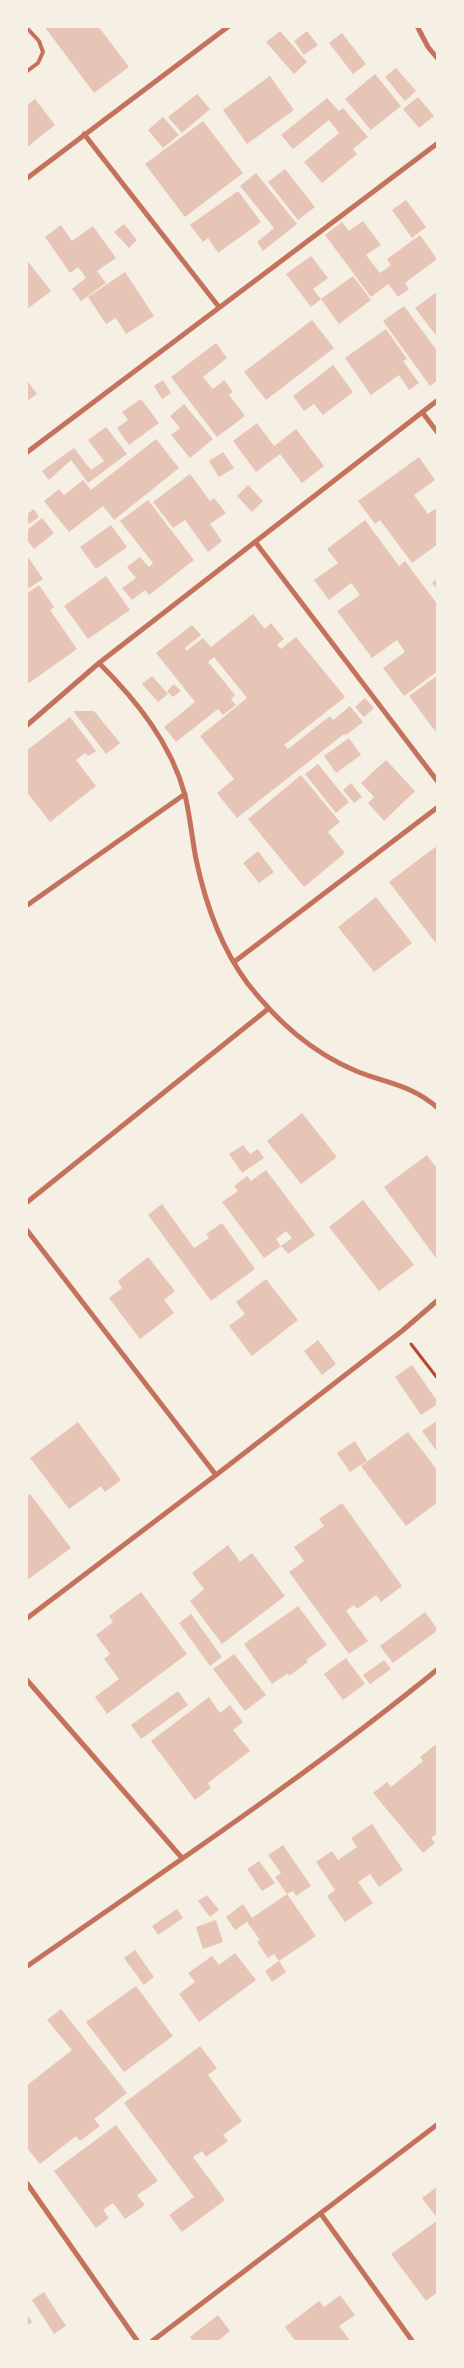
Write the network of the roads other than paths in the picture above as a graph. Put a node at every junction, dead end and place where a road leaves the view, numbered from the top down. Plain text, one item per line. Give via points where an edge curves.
1 (229, 26) edge
2 (417, 26) edge
3 (26, 27) edge
4 (438, 59) edge
5 (26, 72) edge
6 (84, 134) junction
7 (438, 143) edge
8 (26, 179) edge
9 (219, 307) junction
10 (438, 400) edge
11 (422, 412) junction
12 (438, 432) edge
13 (26, 453) edge
14 (256, 543) junction
15 (99, 663) junction
16 (26, 726) edge
17 (438, 782) edge
18 (184, 794) junction
19 (438, 808) edge
20 (26, 906) edge
21 (234, 962) junction
22 (268, 1009) junction
23 (438, 1108) edge
24 (26, 1203) edge
25 (26, 1229) edge
26 (438, 1300) edge
27 (216, 1475) junction
28 (26, 1619) edge
29 (438, 1669) edge
30 (26, 1679) edge
31 (182, 1858) junction
32 (26, 1967) edge
33 (438, 2124) edge
34 (26, 2182) edge
35 (321, 2214) junction
36 (138, 2342) edge
37 (151, 2342) edge
38 (413, 2342) edge

1 - 6 street
2 - 4 street
3 - 5 lane via 39,41 43,52 38,63
6 - 8 street
6 - 9 street
7 - 9 street
9 - 13 street
10 - 11 street
11 - 12 street
11 - 14 street
14 - 15 street
14 - 17 street
15 - 16 street
15 - 18 street via 142,710 174,766
18 - 20 street
18 - 21 street via 203,890 214,922
19 - 21 street
21 - 22 street
22 - 23 street via 317,1052 358,1071 413,1090
22 - 24 street
25 - 27 street
26 - 27 street
27 - 28 street
29 - 31 street via 383,1714
30 - 31 street
31 - 32 street
33 - 35 street
34 - 36 street
35 - 37 street
35 - 38 street

